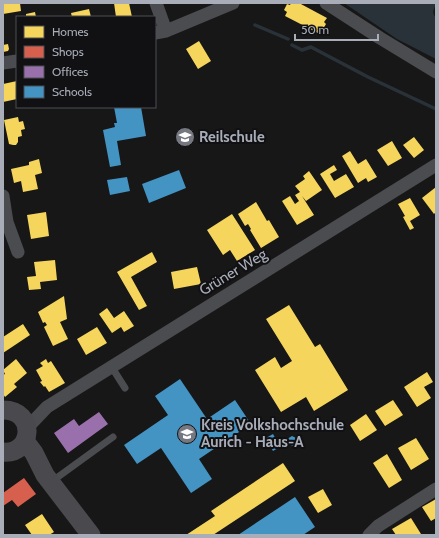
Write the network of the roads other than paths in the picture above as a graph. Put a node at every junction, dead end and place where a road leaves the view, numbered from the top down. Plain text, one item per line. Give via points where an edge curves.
1 (156, 3) edge
2 (233, 3) edge
3 (326, 3) edge
4 (160, 32) edge
5 (16, 61) edge
6 (3, 63) edge
7 (436, 72) edge
8 (436, 165) edge
9 (3, 196) edge
10 (18, 252) dead end
11 (111, 366) junction
12 (125, 388) dead end
13 (47, 406) junction
14 (10, 411) edge
15 (113, 437) dead end
16 (17, 443) edge
17 (48, 479) junction
18 (436, 489) edge
19 (91, 535) edge
20 (370, 535) edge

1 - 4 street
2 - 4 street
3 - 7 street
5 - 6 street
8 - 11 street, Grüner Weg
9 - 10 street via 7,222
11 - 12 lane
11 - 13 street, Grüner Weg
13 - 14 street, Grüner Weg
13 - 16 street, Grüner Weg
14 - 16 main road via 22,416
15 - 17 lane
16 - 17 main road
17 - 19 main road
18 - 20 street via 378,526

